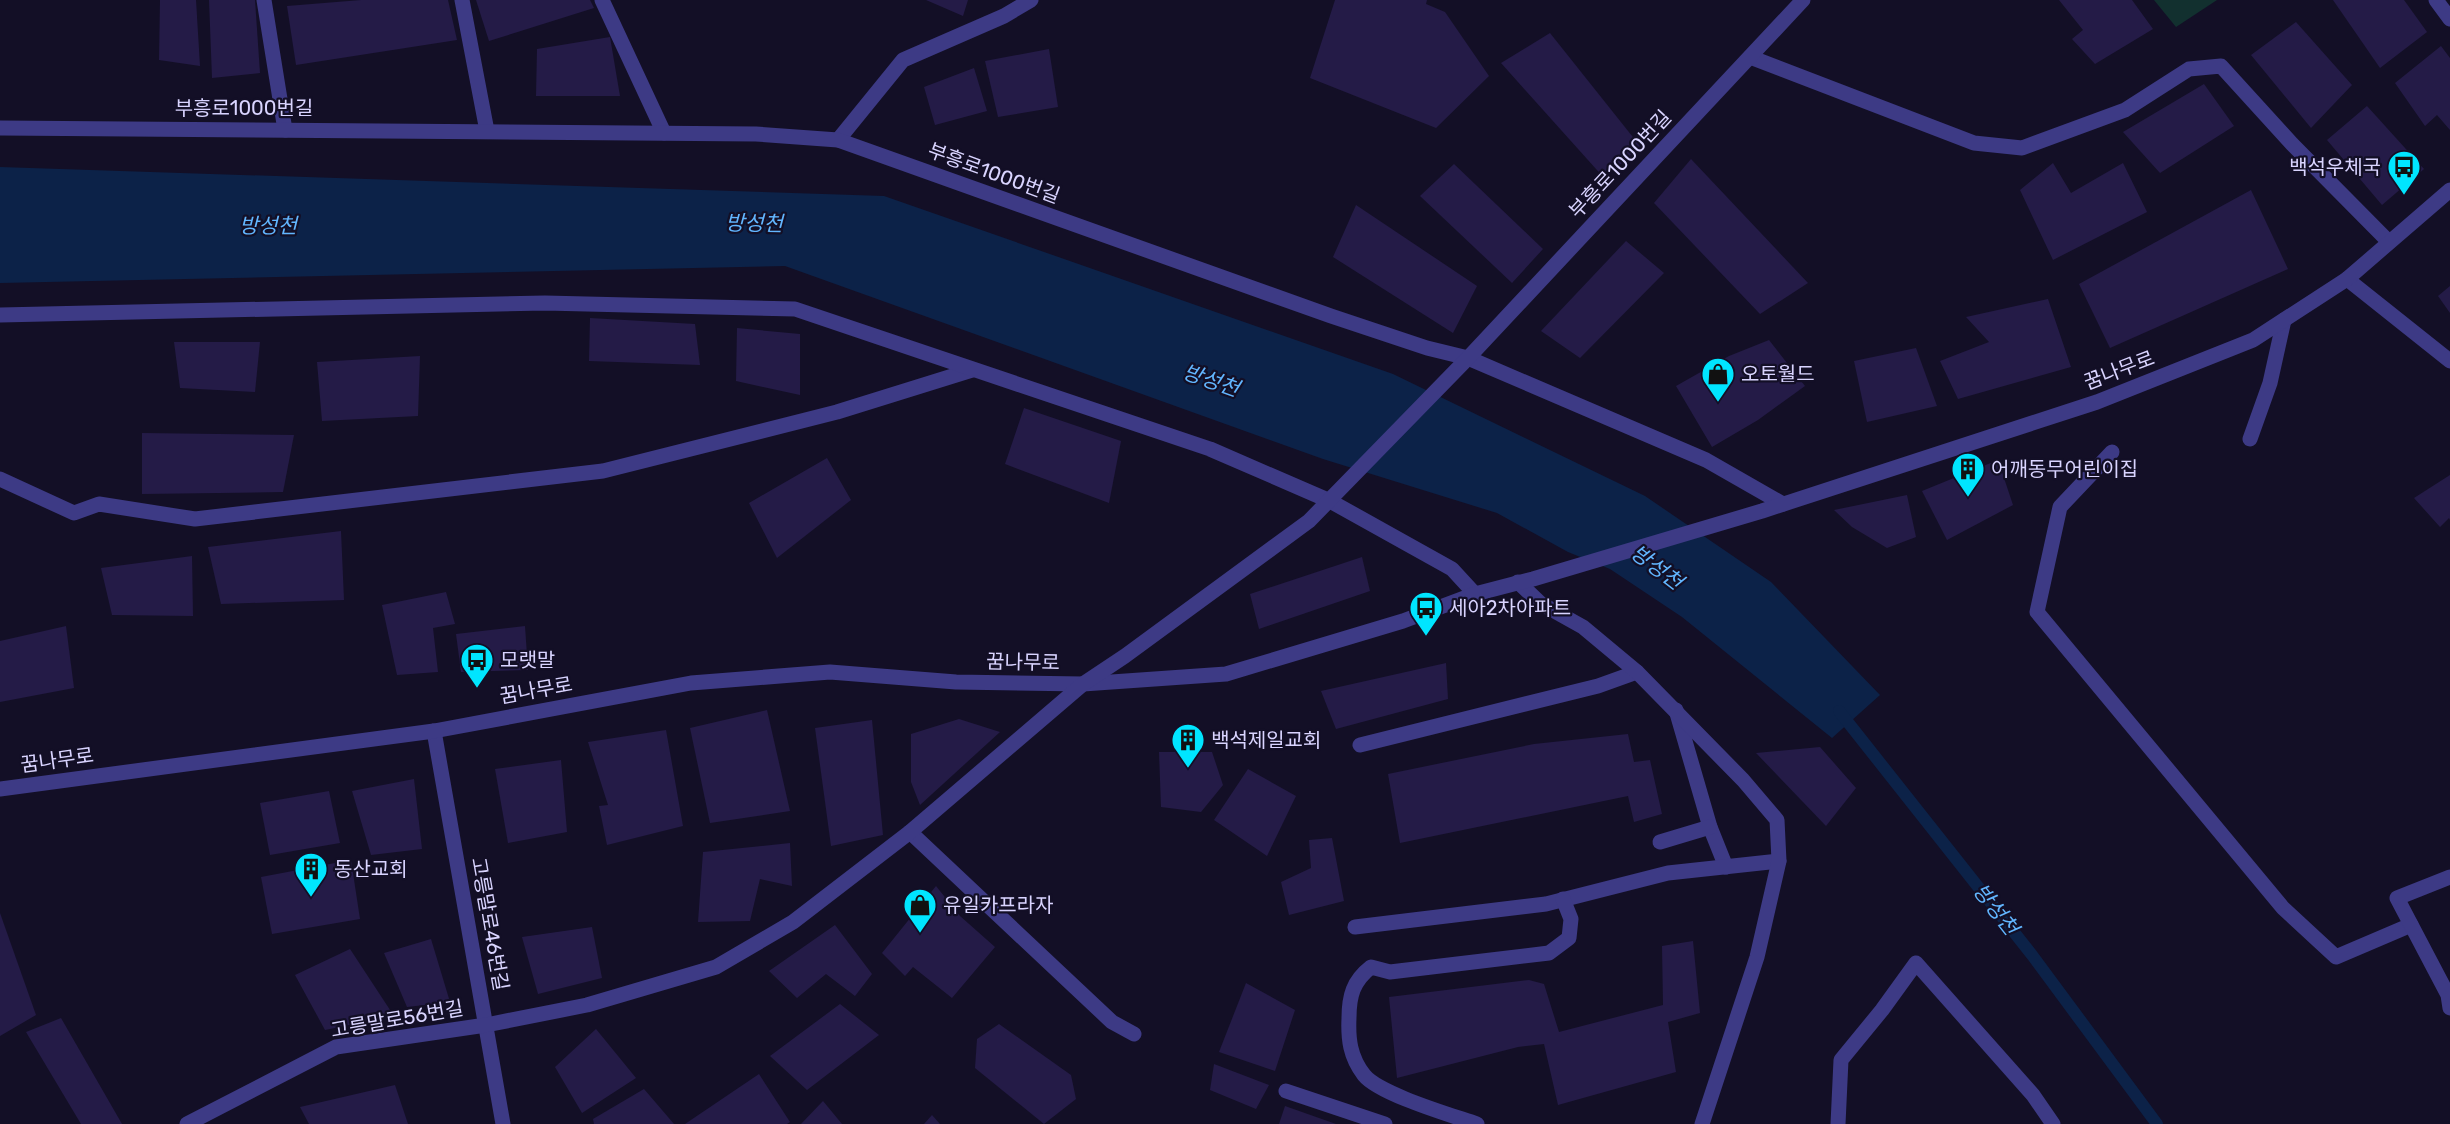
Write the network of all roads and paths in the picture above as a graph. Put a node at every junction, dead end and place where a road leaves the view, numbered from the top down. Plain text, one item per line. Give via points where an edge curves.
1 (264, 0) edge
2 (462, 0) edge
3 (602, 0) edge
4 (1031, 0) edge
5 (1803, 0) edge
6 (2436, 0) edge
7 (2450, 20) edge
8 (1750, 57) junction
9 (0, 128) edge
10 (285, 130) junction
11 (487, 131) junction
12 (664, 133) junction
13 (838, 140) junction
14 (2450, 190) edge
15 (2389, 242) junction
16 (2347, 279) junction
17 (0, 315) edge
18 (2284, 320) junction
19 (1468, 358) junction
20 (2450, 361) edge
21 (972, 370) junction
22 (1443, 383) joint
23 (2250, 439) dead end
24 (2112, 452) dead end
25 (0, 479) edge
26 (1330, 501) junction
27 (1783, 504) junction
28 (1518, 582) junction
29 (1475, 594) junction
30 (1637, 672) junction
31 (1083, 684) junction
32 (1676, 710) junction
33 (434, 730) junction
34 (1360, 745) dead end
35 (0, 789) edge
36 (1710, 827) junction
37 (910, 832) junction
38 (1660, 842) dead end
39 (1779, 861) junction
40 (1726, 867) junction
41 (2450, 877) edge
42 (1563, 899) junction
43 (2411, 925) junction
44 (1355, 927) dead end
45 (2450, 1008) edge
46 (486, 1025) junction
47 (1134, 1034) dead end
48 (1286, 1091) dead end
49 (188, 1124) edge
50 (503, 1124) edge
51 (1385, 1124) edge
52 (1477, 1124) edge
53 (1702, 1124) edge
54 (1838, 1124) edge
55 (2053, 1124) edge

1 - 10 street
2 - 11 street
3 - 12 street
4 - 13 street via 1004,16 903,60
5 - 8 street, 부흥로1000번길
6 - 7 street
8 - 15 street via 1974,143 2022,148 2125,110 2189,69 2221,66
8 - 19 street, 부흥로1000번길
9 - 10 street, 부흥로1000번길
10 - 11 street, 부흥로1000번길
11 - 12 street, 부흥로1000번길
12 - 13 street, 부흥로1000번길
13 - 19 street, 부흥로1000번길 via 1330,316
14 - 15 street, 꿈나무로
15 - 16 street, 꿈나무로
16 - 18 street, 꿈나무로
16 - 20 street
17 - 21 street via 545,303 795,309
18 - 23 street via 2270,383
18 - 27 street, 꿈나무로 via 2253,340 2097,402
19 - 22 street, 부흥로1000번길
19 - 27 street via 1706,460
21 - 25 street via 837,412 603,471 195,519 99,504 74,513
21 - 26 street via 1210,449
22 - 26 street, 꿈나무로
24 - 43 street via 2060,507 2037,612 2283,908 2336,957
26 - 29 street via 1452,569
26 - 31 street, 꿈나무로 via 1309,521
27 - 28 street, 꿈나무로
28 - 29 street, 꿈나무로
28 - 30 street via 1540,603 1582,627
29 - 31 street, 꿈나무로 via 1403,621 1226,674
30 - 32 street
30 - 34 street via 1598,686
31 - 33 street, 꿈나무로 via 956,682 830,672 691,683
31 - 37 street, 꿈나무로
32 - 36 street
32 - 39 street via 1778,820
33 - 35 street, 꿈나무로
33 - 46 street, 고릉말로46번길
36 - 38 street
36 - 40 street
37 - 46 street, 꿈나무로 via 793,922 716,967 587,1005
37 - 47 street via 1112,1022
39 - 40 street
39 - 53 street via 1757,957
40 - 42 street via 1668,873
41 - 43 street via 2397,898
42 - 44 street
42 - 52 street via 1571,919 1569,938 1549,953 1390,972 1371,966 1360,975 1350,997 1348,1044 1364,1076 1407,1100
43 - 45 street via 2448,995
46 - 49 street, 고릉말로56번길 via 336,1047
46 - 50 street, 고릉말로46번길
48 - 51 street
54 - 55 street via 1841,1060 1916,963 2033,1095

